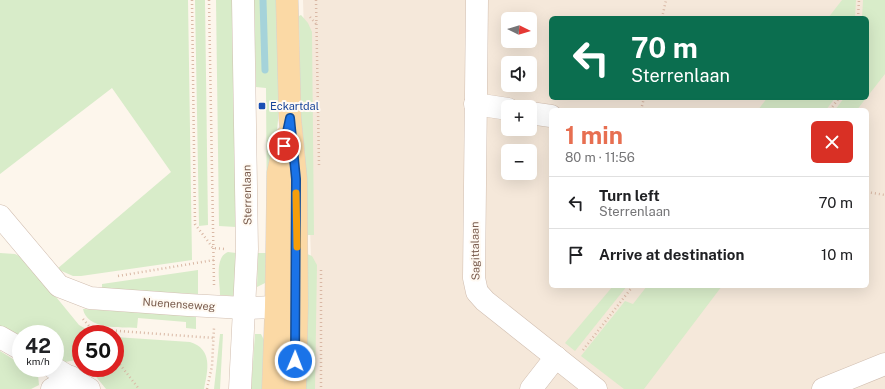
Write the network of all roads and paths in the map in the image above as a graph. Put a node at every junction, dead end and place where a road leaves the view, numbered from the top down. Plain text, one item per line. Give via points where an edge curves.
1 (192, 0) edge
2 (209, 0) edge
3 (243, 0) edge
4 (287, 0) edge
5 (316, 0) edge
6 (477, 0) edge
7 (666, 0) edge
8 (859, 0) edge
9 (662, 16) edge
10 (858, 16) edge
11 (475, 104) junction
12 (501, 108) edge
13 (537, 114) edge
14 (549, 116) edge
15 (290, 118) junction
16 (319, 173) dead end
17 (869, 192) edge
18 (885, 195) edge
19 (0, 216) edge
20 (7, 238) edge
21 (213, 248) junction
22 (321, 265) dead end
23 (113, 277) dead end
24 (631, 288) edge
25 (297, 294) junction
26 (276, 307) junction
27 (245, 308) junction
28 (124, 331) edge
29 (0, 337) edge
30 (12, 344) edge
31 (563, 363) junction
32 (885, 364) edge
33 (124, 370) edge
34 (64, 374) edge
35 (60, 377) edge
36 (52, 389) edge
37 (89, 389) edge
38 (139, 389) edge
39 (207, 389) edge
40 (240, 389) edge
41 (273, 389) edge
42 (295, 389) edge
43 (321, 389) edge
44 (531, 389) edge
45 (596, 389) edge
46 (823, 389) edge

1 - 21 path via 195,224
2 - 21 path
3 - 27 street, Sterrenlaan via 247,242
4 - 15 main road
5 - 16 path
6 - 11 street, Sagittalaan
7 - 9 path
8 - 10 path
11 - 12 street
11 - 31 street, Sagittalaan via 474,278 477,292
13 - 14 street
15 - 25 main road via 296,179
15 - 26 main road via 278,173
17 - 18 path
19 - 20 street, Nuenenseweg
20 - 27 street, Nuenenseweg via 59,286 90,298
21 - 23 path via 214,260
22 - 43 path
24 - 31 path
25 - 26 street, Nuenenseweg
25 - 42 main road
26 - 27 street, Nuenenseweg
26 - 41 main road
27 - 40 street, Sterrenlaan
28 - 39 path via 214,338
29 - 30 street
31 - 44 street
31 - 45 street, Sagittalaan
32 - 46 street
33 - 38 path
34 - 37 street
35 - 36 street

